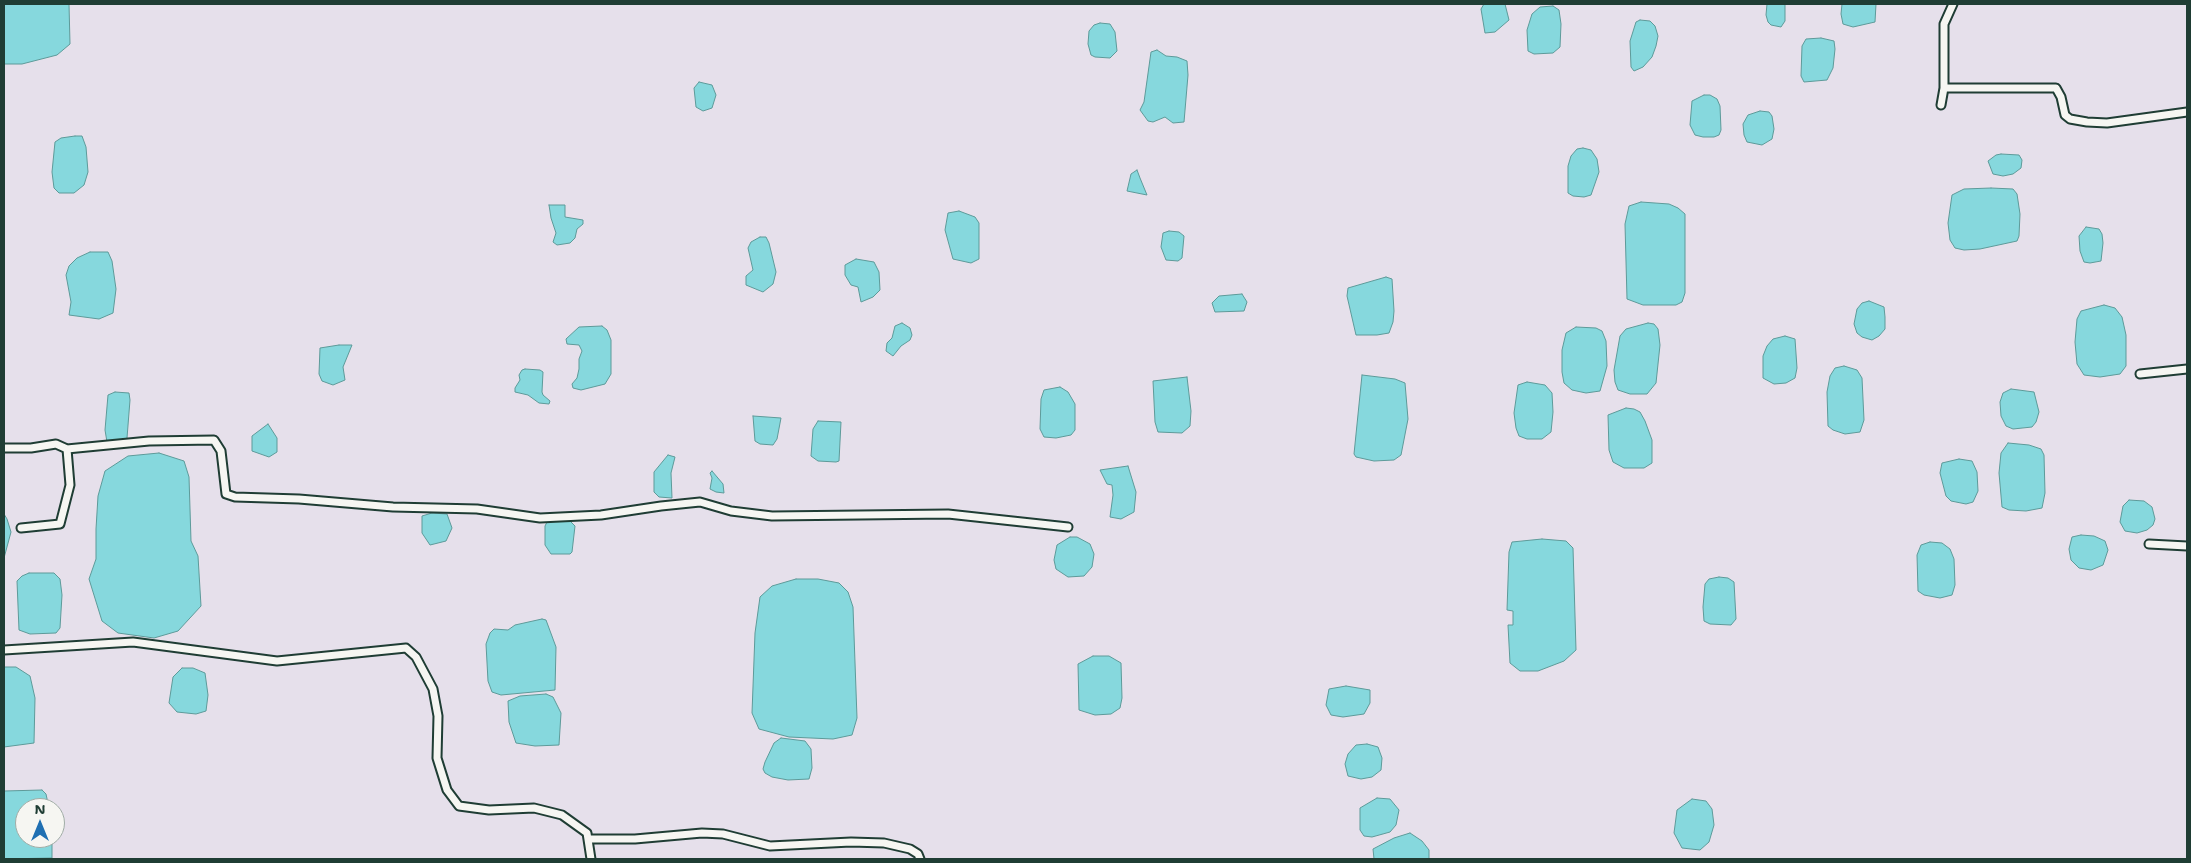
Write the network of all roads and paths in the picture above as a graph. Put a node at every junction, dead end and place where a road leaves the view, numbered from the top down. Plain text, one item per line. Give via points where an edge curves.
1 (1953, 4) edge
2 (1944, 88) junction
3 (1941, 105) dead end
4 (2187, 112) edge
5 (2187, 369) edge
6 (2140, 374) dead end
7 (4, 448) edge
8 (68, 449) junction
9 (1068, 527) dead end
10 (21, 528) dead end
11 (2149, 544) dead end
12 (2187, 546) edge
13 (4, 650) edge
14 (588, 839) junction
15 (591, 859) edge
16 (920, 859) edge

1 - 2 street via 1944,24
2 - 3 street
2 - 4 street via 2056,88 2066,115 2070,119 2087,122 2107,123
5 - 6 street
7 - 8 street via 56,444
8 - 9 street via 149,441 214,440 221,451 226,494 235,497 477,509 540,518 600,515 700,502 731,511 772,516 948,514
8 - 10 street via 70,485 60,524
11 - 12 street
13 - 14 street via 133,642 277,661 406,648 416,657 433,689 438,716 437,758 447,790 459,806 489,810 534,808 562,815 587,833
14 - 15 street
14 - 16 street via 702,833 722,834 770,846 884,843 910,849

